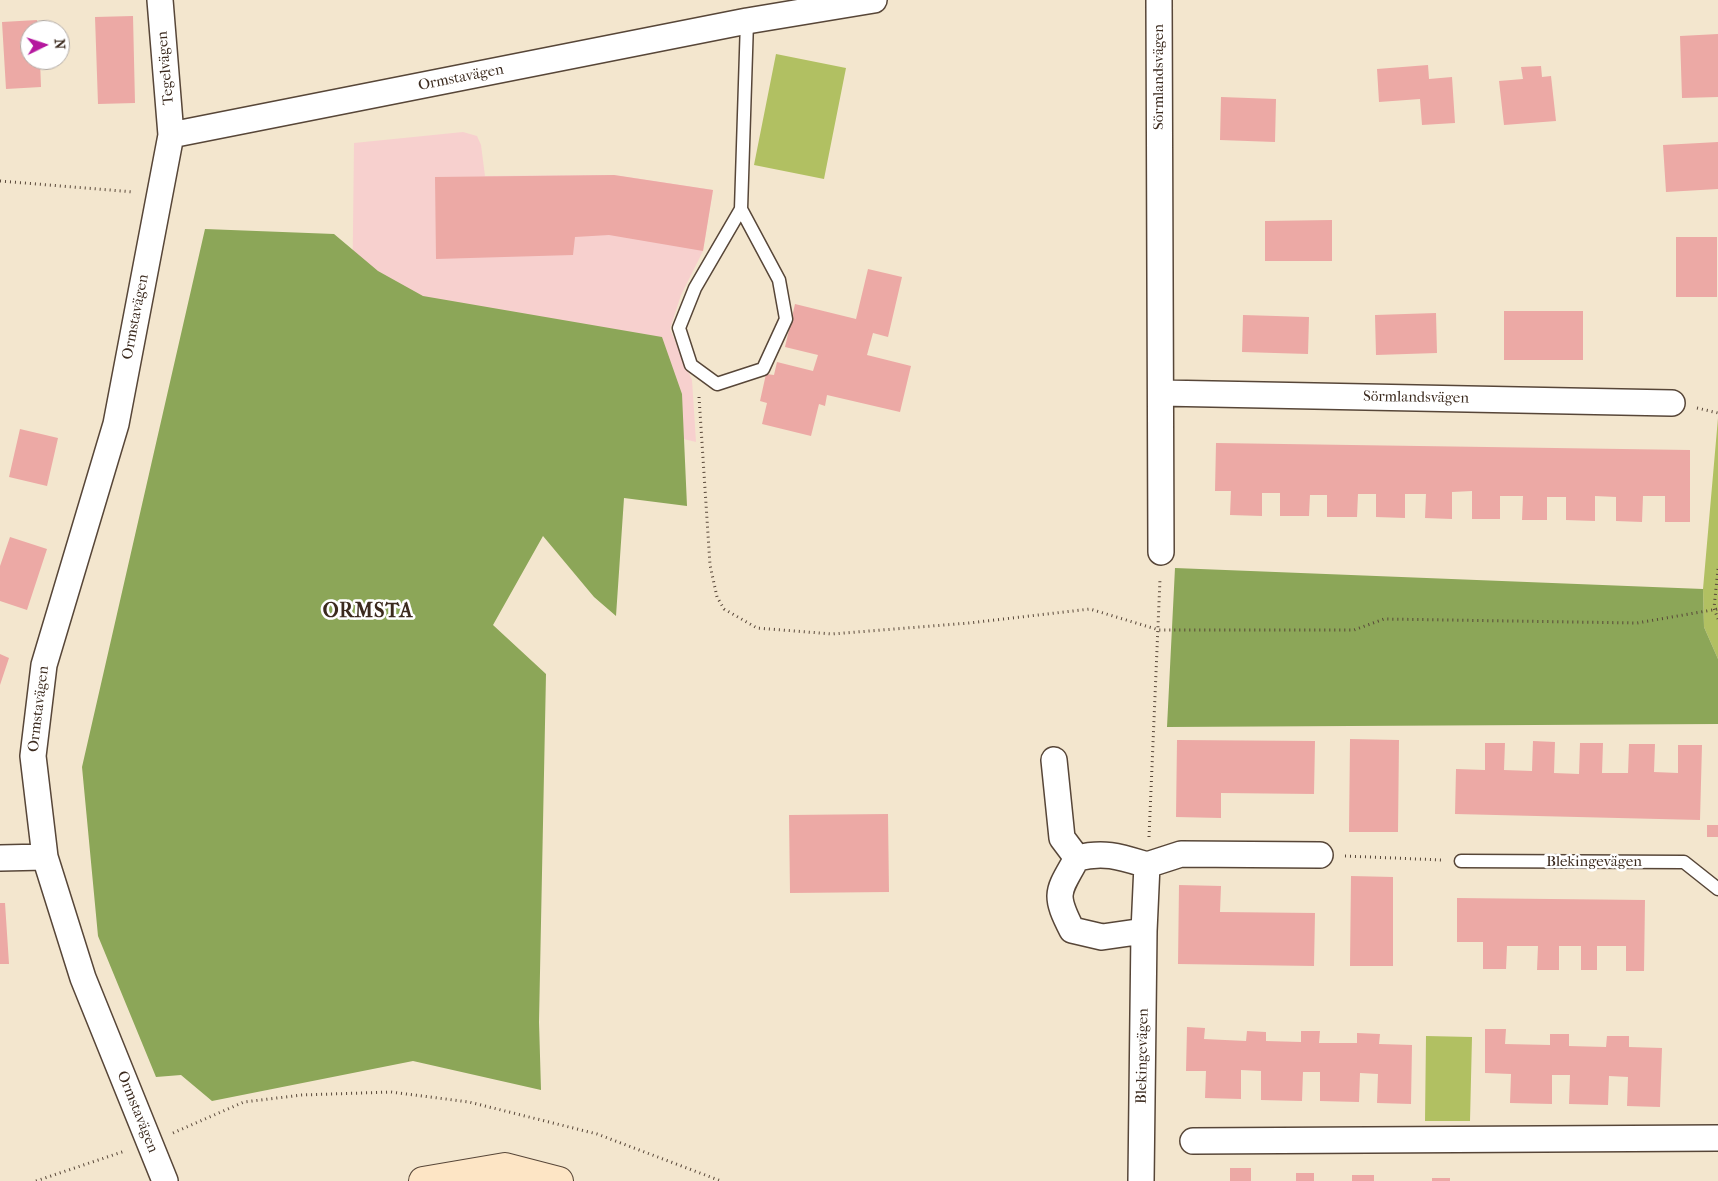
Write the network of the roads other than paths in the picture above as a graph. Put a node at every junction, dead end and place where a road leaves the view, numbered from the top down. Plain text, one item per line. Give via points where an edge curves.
1 (160, 0) edge
2 (874, 0) edge
3 (1159, 0) edge
4 (747, 21) junction
5 (171, 135) junction
6 (741, 209) junction
7 (1161, 394) junction
8 (1672, 403) dead end
9 (1161, 552) road end
10 (1054, 760) dead end
11 (1320, 855) road end
12 (45, 857) junction
13 (0, 858) edge
14 (1077, 858) junction
15 (1461, 861) road end
16 (1147, 865) junction
17 (1718, 889) edge
18 (1144, 931) junction
19 (1718, 1138) edge
20 (1193, 1141) dead end
21 (166, 1181) edge
22 (423, 1181) edge
23 (559, 1181) edge
24 (1141, 1181) edge

1 - 5 street, Tegelvägen
2 - 4 street, Ormstavägen
3 - 7 street, Sörmlandsvägen
4 - 5 street, Ormstavägen
4 - 6 lane
5 - 12 street, Ormstavägen via 116,424 44,665 33,756
6 - 6 lane via 779,280 786,319 763,369 718,384 691,365 679,328 695,288
7 - 8 street, Sörmlandsvägen
7 - 9 street, Sörmlandsvägen
10 - 14 street via 1062,838
11 - 16 street via 1181,854
12 - 13 street
12 - 21 street, Ormstavägen via 83,978
14 - 16 street via 1096,853
14 - 18 street via 1059,890 1062,910 1072,930 1102,936
15 - 17 lane, Blekingevägen via 1684,862
16 - 18 street, Blekingevägen
18 - 24 street, Blekingevägen
19 - 20 street
22 - 23 main road via 505,1167

